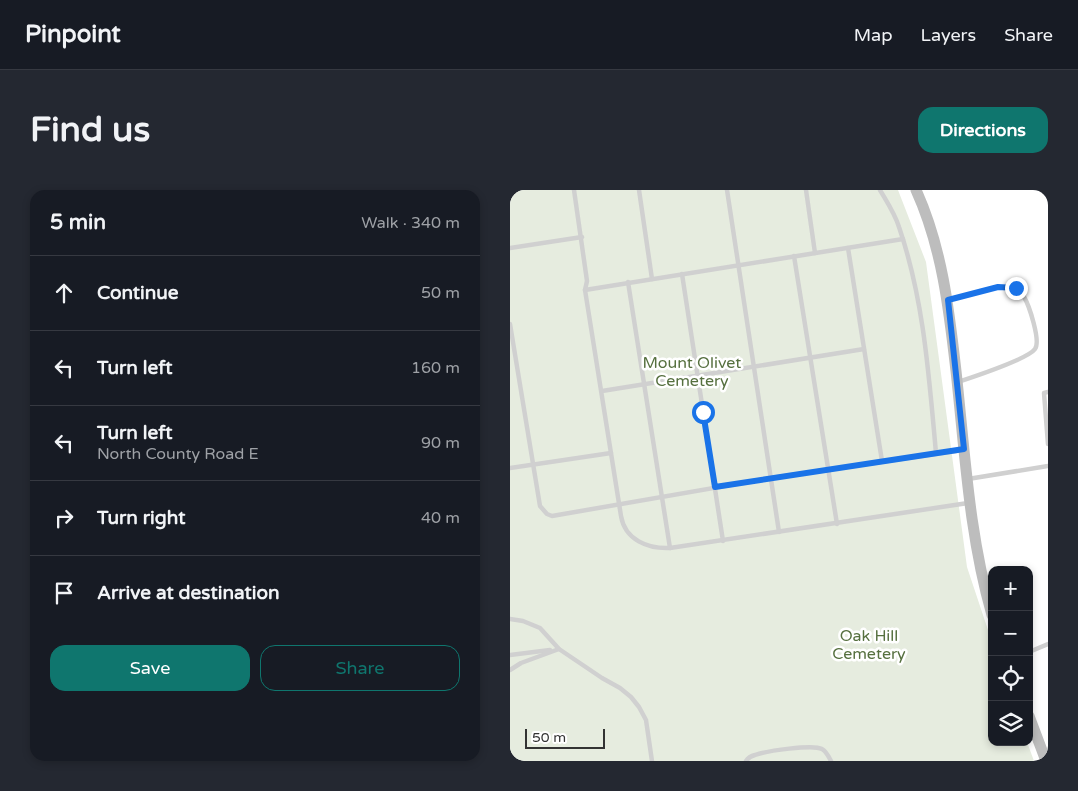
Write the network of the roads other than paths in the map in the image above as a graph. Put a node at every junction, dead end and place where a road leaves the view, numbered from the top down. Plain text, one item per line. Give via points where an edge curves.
1 (574, 190) edge
2 (639, 190) edge
3 (727, 190) edge
4 (806, 190) edge
5 (880, 190) edge
6 (916, 190) edge
7 (582, 237) junction
8 (902, 239) junction
9 (510, 248) edge
10 (848, 248) junction
11 (815, 253) junction
12 (794, 256) junction
13 (740, 265) junction
14 (682, 274) junction
15 (652, 279) junction
16 (628, 282) junction
17 (585, 290) junction
18 (948, 300) junction
19 (510, 324) edge
20 (864, 349) junction
21 (810, 357) junction
22 (754, 366) junction
23 (697, 375) junction
24 (957, 382) junction
25 (644, 384) junction
26 (602, 391) junction
27 (1048, 392) edge
28 (1048, 444) edge
29 (964, 449) junction
30 (611, 453) junction
31 (936, 453) junction
32 (882, 461) junction
33 (532, 464) junction
34 (1048, 466) edge
35 (510, 468) edge
36 (828, 469) junction
37 (771, 478) junction
38 (967, 479) junction
39 (715, 487) junction
40 (662, 496) junction
41 (970, 503) junction
42 (619, 504) junction
43 (837, 524) junction
44 (779, 532) junction
45 (723, 541) junction
46 (670, 548) junction
47 (991, 611) edge
48 (510, 619) edge
49 (1048, 644) edge
50 (558, 649) junction
51 (1033, 650) edge
52 (510, 655) edge
53 (510, 670) edge
54 (1033, 727) edge
55 (652, 761) edge
56 (746, 761) edge
57 (831, 761) edge
58 (1046, 761) edge

1 - 7 lane
2 - 15 lane
3 - 13 lane
4 - 11 lane
5 - 8 lane via 899,226
6 - 18 main road via 932,234
7 - 9 lane
7 - 17 lane via 587,280
8 - 10 lane
8 - 31 lane via 924,332
10 - 11 lane
10 - 20 lane
11 - 12 lane
12 - 13 lane
12 - 21 lane
13 - 14 lane
13 - 22 lane
14 - 15 lane
14 - 23 lane
15 - 16 lane
16 - 17 lane
16 - 25 lane
17 - 26 lane
18 - 24 main road
18 - 24 lane via 998,287 1016,288 1024,298 1037,338 1035,351
19 - 33 lane
20 - 21 lane
20 - 32 lane
21 - 22 lane
21 - 36 lane
22 - 23 lane
22 - 37 lane
23 - 25 lane
23 - 39 lane
24 - 29 main road
25 - 26 lane
25 - 40 lane
26 - 30 lane
27 - 28 lane via 1044,393
29 - 31 lane
29 - 38 main road
30 - 33 lane
30 - 42 lane
31 - 32 lane
32 - 36 lane
33 - 35 lane
33 - 42 lane via 540,506 547,514 558,515
34 - 38 lane
36 - 37 lane
36 - 43 lane
37 - 39 lane
37 - 44 lane
38 - 41 main road
39 - 40 lane
39 - 45 lane
40 - 42 lane
40 - 46 lane
41 - 43 lane
41 - 47 main road via 977,553
42 - 46 lane via 622,524 633,538 650,547
43 - 44 lane
44 - 45 lane
45 - 46 lane
48 - 50 lane via 540,628
49 - 51 lane
50 - 52 lane
50 - 53 lane
50 - 55 lane via 620,688 635,702 646,720
54 - 58 main road
56 - 57 lane via 756,754 809,746 821,748

